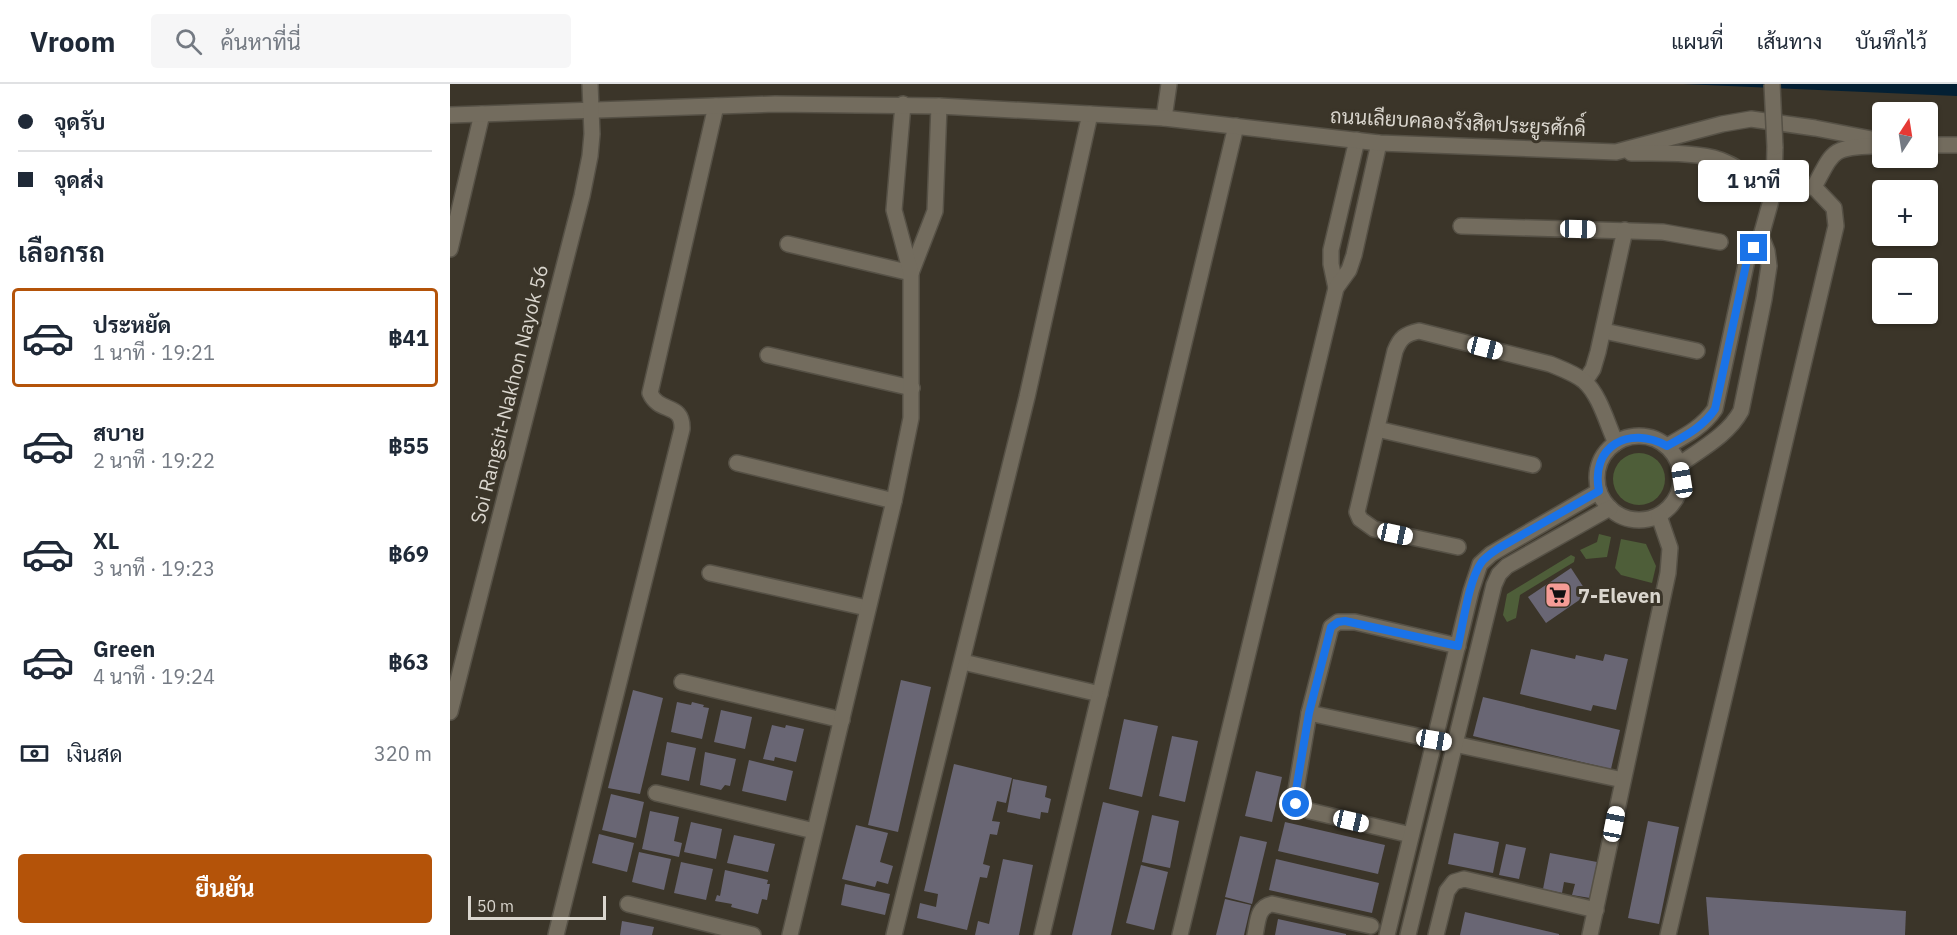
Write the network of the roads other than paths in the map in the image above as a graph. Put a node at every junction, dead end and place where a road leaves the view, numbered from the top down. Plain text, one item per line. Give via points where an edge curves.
1 (590, 84) edge
2 (1772, 84) edge
3 (1168, 90) edge
4 (903, 104) junction
5 (939, 105) junction
6 (591, 106) junction
7 (716, 106) junction
8 (482, 114) junction
9 (1090, 114) junction
10 (450, 115) edge
11 (1164, 118) junction
12 (1236, 126) junction
13 (1357, 140) junction
14 (1872, 141) edge
15 (1379, 143) junction
16 (1872, 144) edge
17 (1957, 144) edge
18 (1938, 145) edge
19 (1616, 152) junction
20 (1774, 187) junction
21 (1814, 187) junction
22 (1461, 226) dead end
23 (1624, 230) junction
24 (1761, 236) junction
25 (1720, 242) dead end
26 (788, 244) dead end
27 (450, 249) edge
28 (911, 273) junction
29 (1336, 288) junction
30 (1604, 332) junction
31 (1697, 351) dead end
32 (768, 355) dead end
33 (1585, 381) junction
34 (912, 388) junction
35 (1377, 429) junction
36 (1616, 443) junction
37 (1667, 446) junction
38 (737, 463) dead end
39 (1533, 465) dead end
40 (1679, 465) junction
41 (1599, 491) junction
42 (894, 501) junction
43 (1610, 508) junction
44 (1659, 516) junction
45 (1458, 548) dead end
46 (710, 573) dead end
47 (867, 608) junction
48 (1458, 646) junction
49 (963, 662) junction
50 (682, 682) dead end
51 (1100, 693) junction
52 (450, 712) edge
53 (1309, 713) junction
54 (842, 720) junction
55 (1434, 740) junction
56 (1455, 744) junction
57 (1623, 780) junction
58 (656, 793) dead end
59 (814, 831) junction
60 (1411, 835) junction
61 (628, 904) dead end
62 (1596, 910) junction
63 (1371, 926) dead end
64 (556, 935) edge
65 (753, 935) edge
66 (790, 935) edge
67 (894, 935) edge
68 (1042, 935) edge
69 (1180, 935) edge
70 (1255, 935) edge
71 (1388, 935) edge
72 (1408, 935) edge
73 (1436, 935) edge
74 (1590, 935) edge
75 (1668, 935) edge

1 - 6 street, Soi Rangsit-Nakhon Nayok 56
2 - 20 street, bridge
3 - 11 street
4 - 5 street, ถนนเลียบคลองรังสิตประยูรศักดิ์
4 - 7 street, ถนนเลียบคลองรังสิตประยูรศักดิ์
4 - 28 street via 894,210
5 - 9 street, ถนนเลียบคลองรังสิตประยูรศักดิ์
5 - 28 street via 935,211
6 - 7 street, ถนนเลียบคลองรังสิตประยูรศักดิ์
6 - 8 street, ถนนเลียบคลองรังสิตประยูรศักดิ์
6 - 52 street, Soi Rangsit-Nakhon Nayok 56 via 590,156 582,196
7 - 64 street via 650,393 660,405 680,414 682,429
8 - 10 street, ถนนเลียบคลองรังสิตประยูรศักดิ์
8 - 27 street
9 - 11 street, ถนนเลียบคลองรังสิตประยูรศักดิ์
9 - 49 street
11 - 12 street, ถนนเลียบคลองรังสิตประยูรศักดิ์
12 - 13 street, ถนนเลียบคลองรังสิตประยูรศักดิ์
12 - 51 street
13 - 15 street, ถนนเลียบคลองรังสิตประยูรศักดิ์
13 - 29 street via 1331,250
14 - 19 street, ถนนเลียบคลองรังสิตประยูรศักดิ์ via 1751,119
15 - 19 street, ถนนเลียบคลองรังสิตประยูรศักดิ์
15 - 29 street via 1354,255
16 - 21 street via 1838,150
17 - 18 street
19 - 20 street via 1714,158
20 - 21 street
20 - 24 street
21 - 75 street via 1834,208 1836,226
22 - 23 street
23 - 25 street
23 - 30 street
24 - 37 street via 1747,260 1715,409 1696,428
24 - 40 street via 1769,266 1741,411 1728,430
26 - 28 street
28 - 34 street
29 - 69 street
30 - 31 street
30 - 33 street via 1593,369
32 - 34 street
33 - 35 street via 1550,364 1419,331 1407,333 1395,351
33 - 36 street
34 - 42 street via 911,418
35 - 39 street
35 - 45 street via 1357,512 1360,519 1374,529
36 - 37 street via 1642,436
36 - 41 street via 1598,470
37 - 40 street
38 - 42 street
40 - 44 street via 1682,480 1678,494 1671,507
41 - 43 street
41 - 48 street via 1499,548 1480,564
42 - 47 street
43 - 44 street via 1624,517 1642,520
43 - 56 street via 1499,574
44 - 57 street via 1670,548 1668,573
46 - 47 street
47 - 54 street
48 - 53 street via 1355,622 1338,622 1331,627
48 - 55 street
49 - 51 street
49 - 67 street
50 - 54 street
51 - 68 street
53 - 55 street
53 - 60 street via 1296,804 1310,811
54 - 59 street
55 - 56 street
55 - 60 street
56 - 57 street
56 - 72 street
57 - 62 street
58 - 59 street
59 - 66 street
60 - 71 street
61 - 65 street
62 - 73 street via 1464,879 1454,882 1447,891
62 - 74 street
63 - 70 street via 1272,904 1260,910

